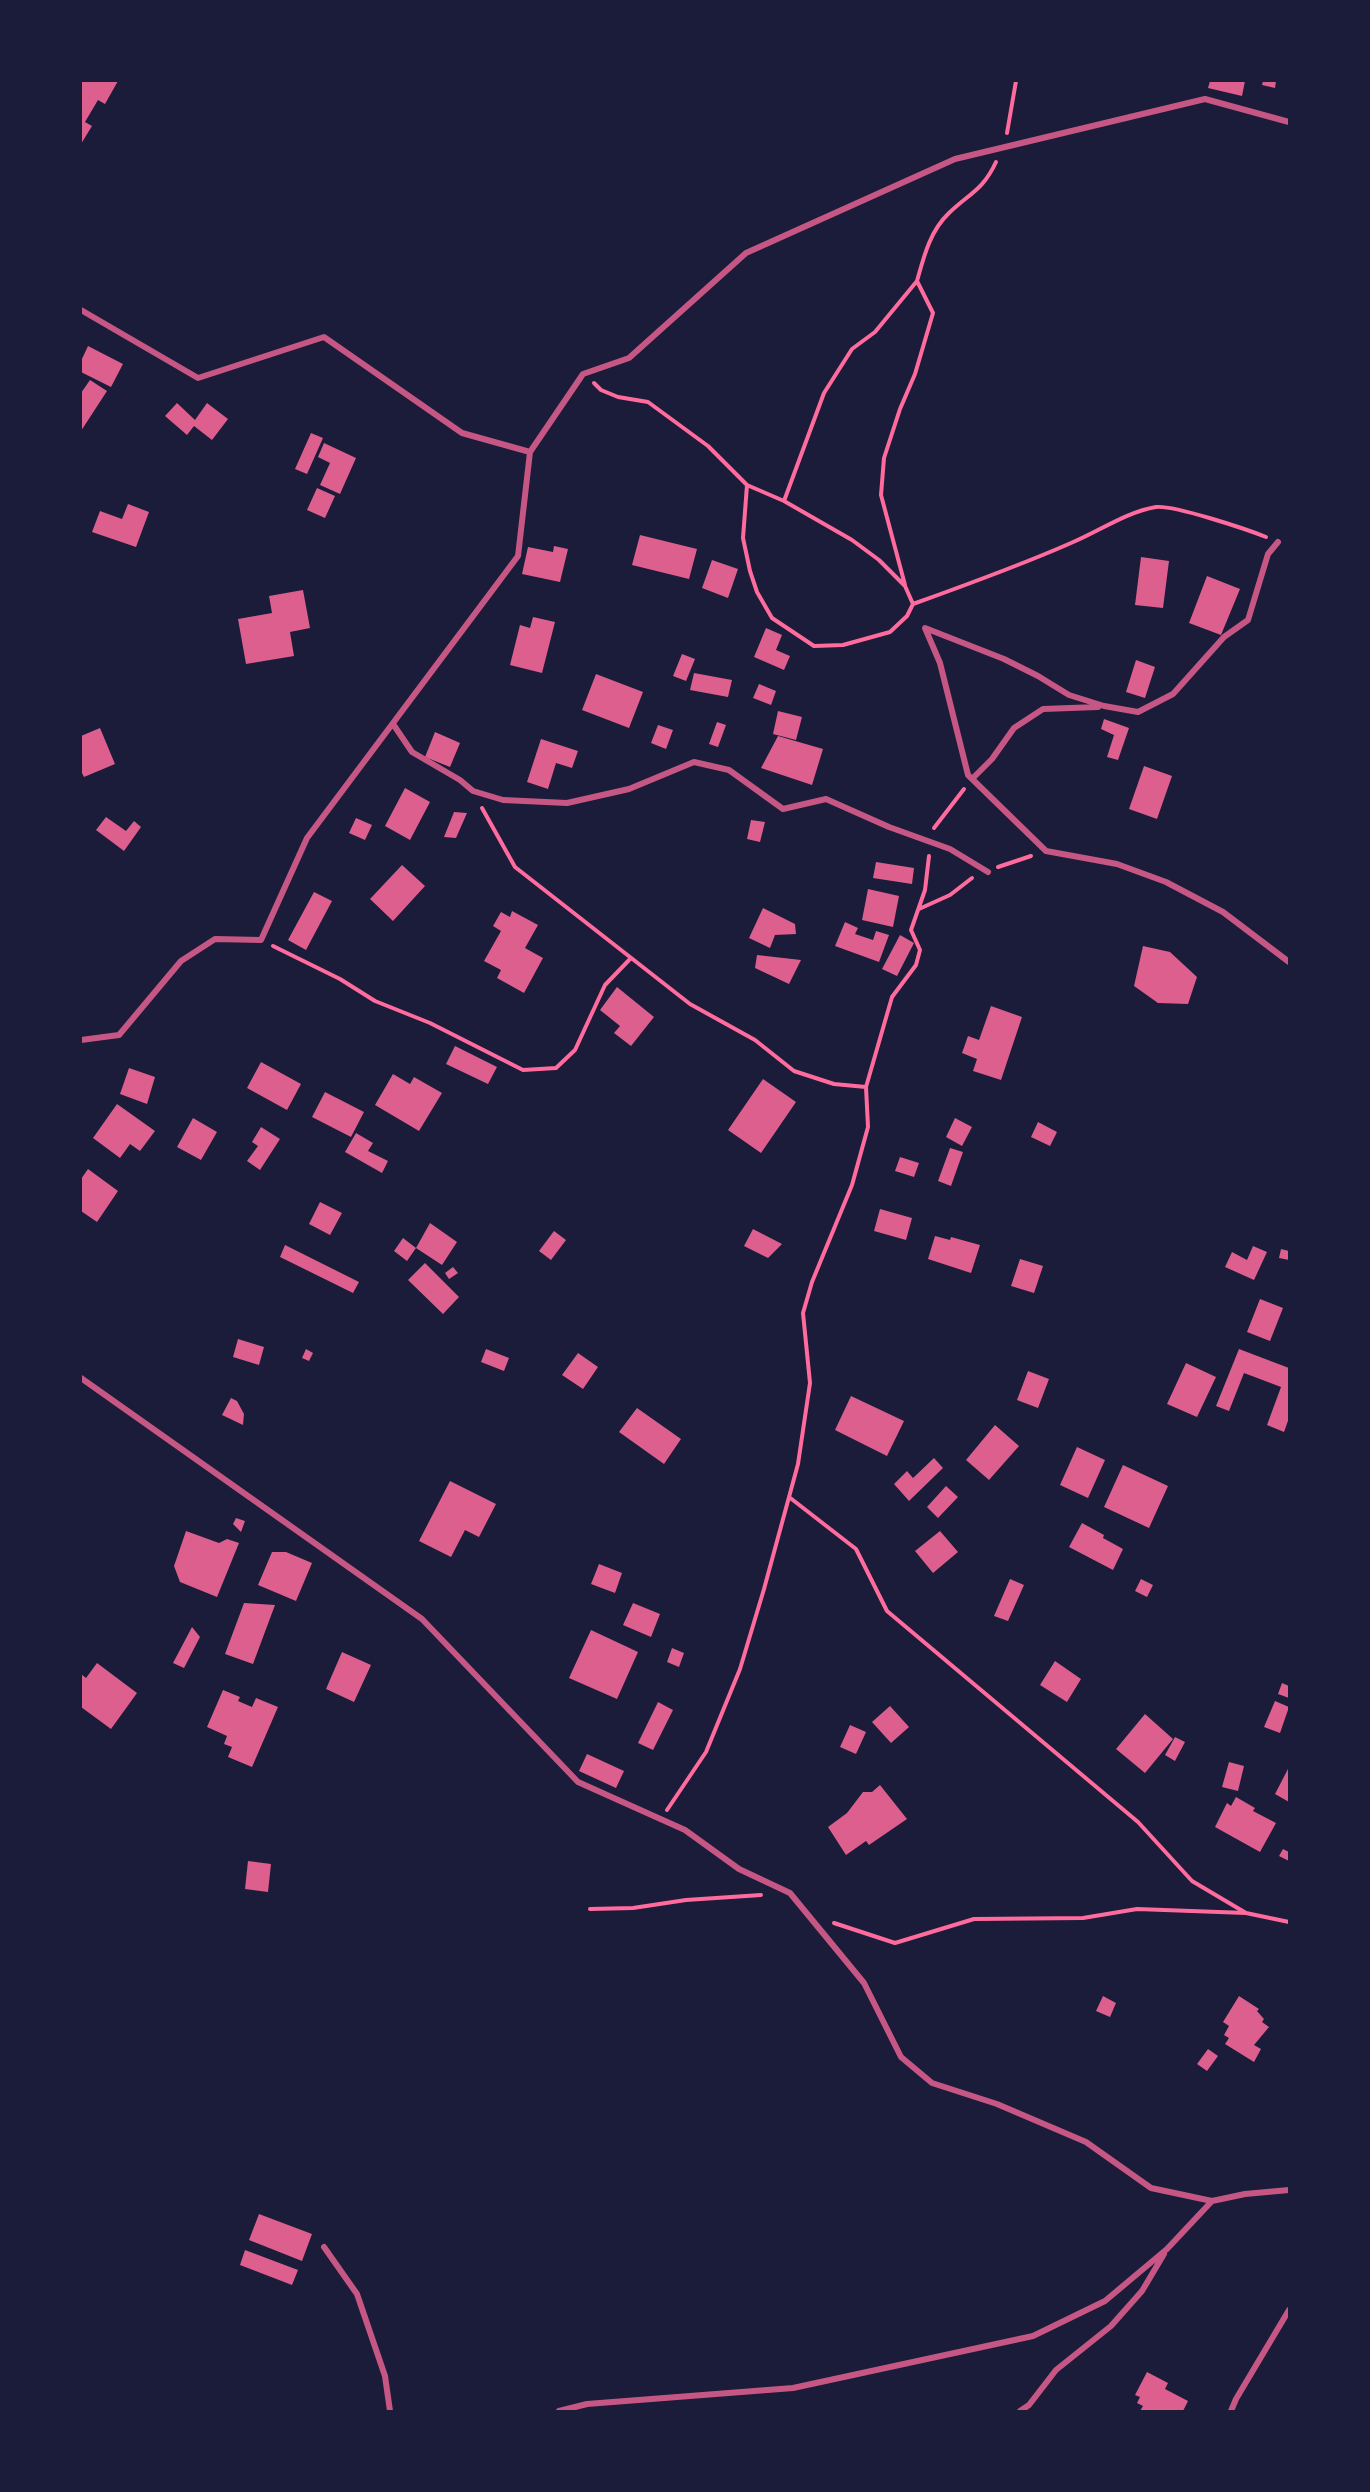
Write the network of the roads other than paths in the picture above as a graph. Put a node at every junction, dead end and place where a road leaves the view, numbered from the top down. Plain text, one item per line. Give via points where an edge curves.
1 (1289, 122) edge
2 (81, 310) edge
3 (530, 452) junction
4 (1278, 542) road end
5 (1104, 706) junction
6 (393, 724) junction
7 (972, 779) junction
8 (988, 872) dead end
9 (1289, 962) edge
10 (81, 1040) edge
11 (81, 1378) edge
12 (1289, 2190) edge
13 (1212, 2202) junction
14 (324, 2247) dead end
15 (1167, 2249) junction
16 (1289, 2310) edge
17 (390, 2411) edge
18 (559, 2411) edge
19 (1020, 2411) edge
20 (1231, 2411) edge

1 - 3 street via 1205,99 955,159 746,254 629,358 583,374
2 - 3 street via 198,378 324,337 462,433
3 - 6 street via 518,556
4 - 5 street via 1268,554 1248,620 1224,637 1173,694 1138,712
5 - 7 street via 1042,709 1014,728
5 - 7 street via 1069,695 1004,659 925,628 940,663 953,722
6 - 8 street via 412,752 473,791 503,800 567,803 629,789 694,762 729,770 783,810 826,799 950,849
6 - 10 street via 307,838 261,940 215,939 181,961 119,1035
7 - 9 street via 1046,851 1117,864 1166,882 1223,912
11 - 13 street via 422,1618 578,1782 685,1830 739,1869 790,1893 864,1983 901,2057 932,2084 997,2104 1086,2142 1150,2188
12 - 13 street
13 - 15 street
14 - 17 street via 357,2294 385,2376
15 - 18 street via 1105,2301 1033,2336 793,2388 587,2404
15 - 19 street via 1142,2291 1111,2326 1056,2370
16 - 20 street

